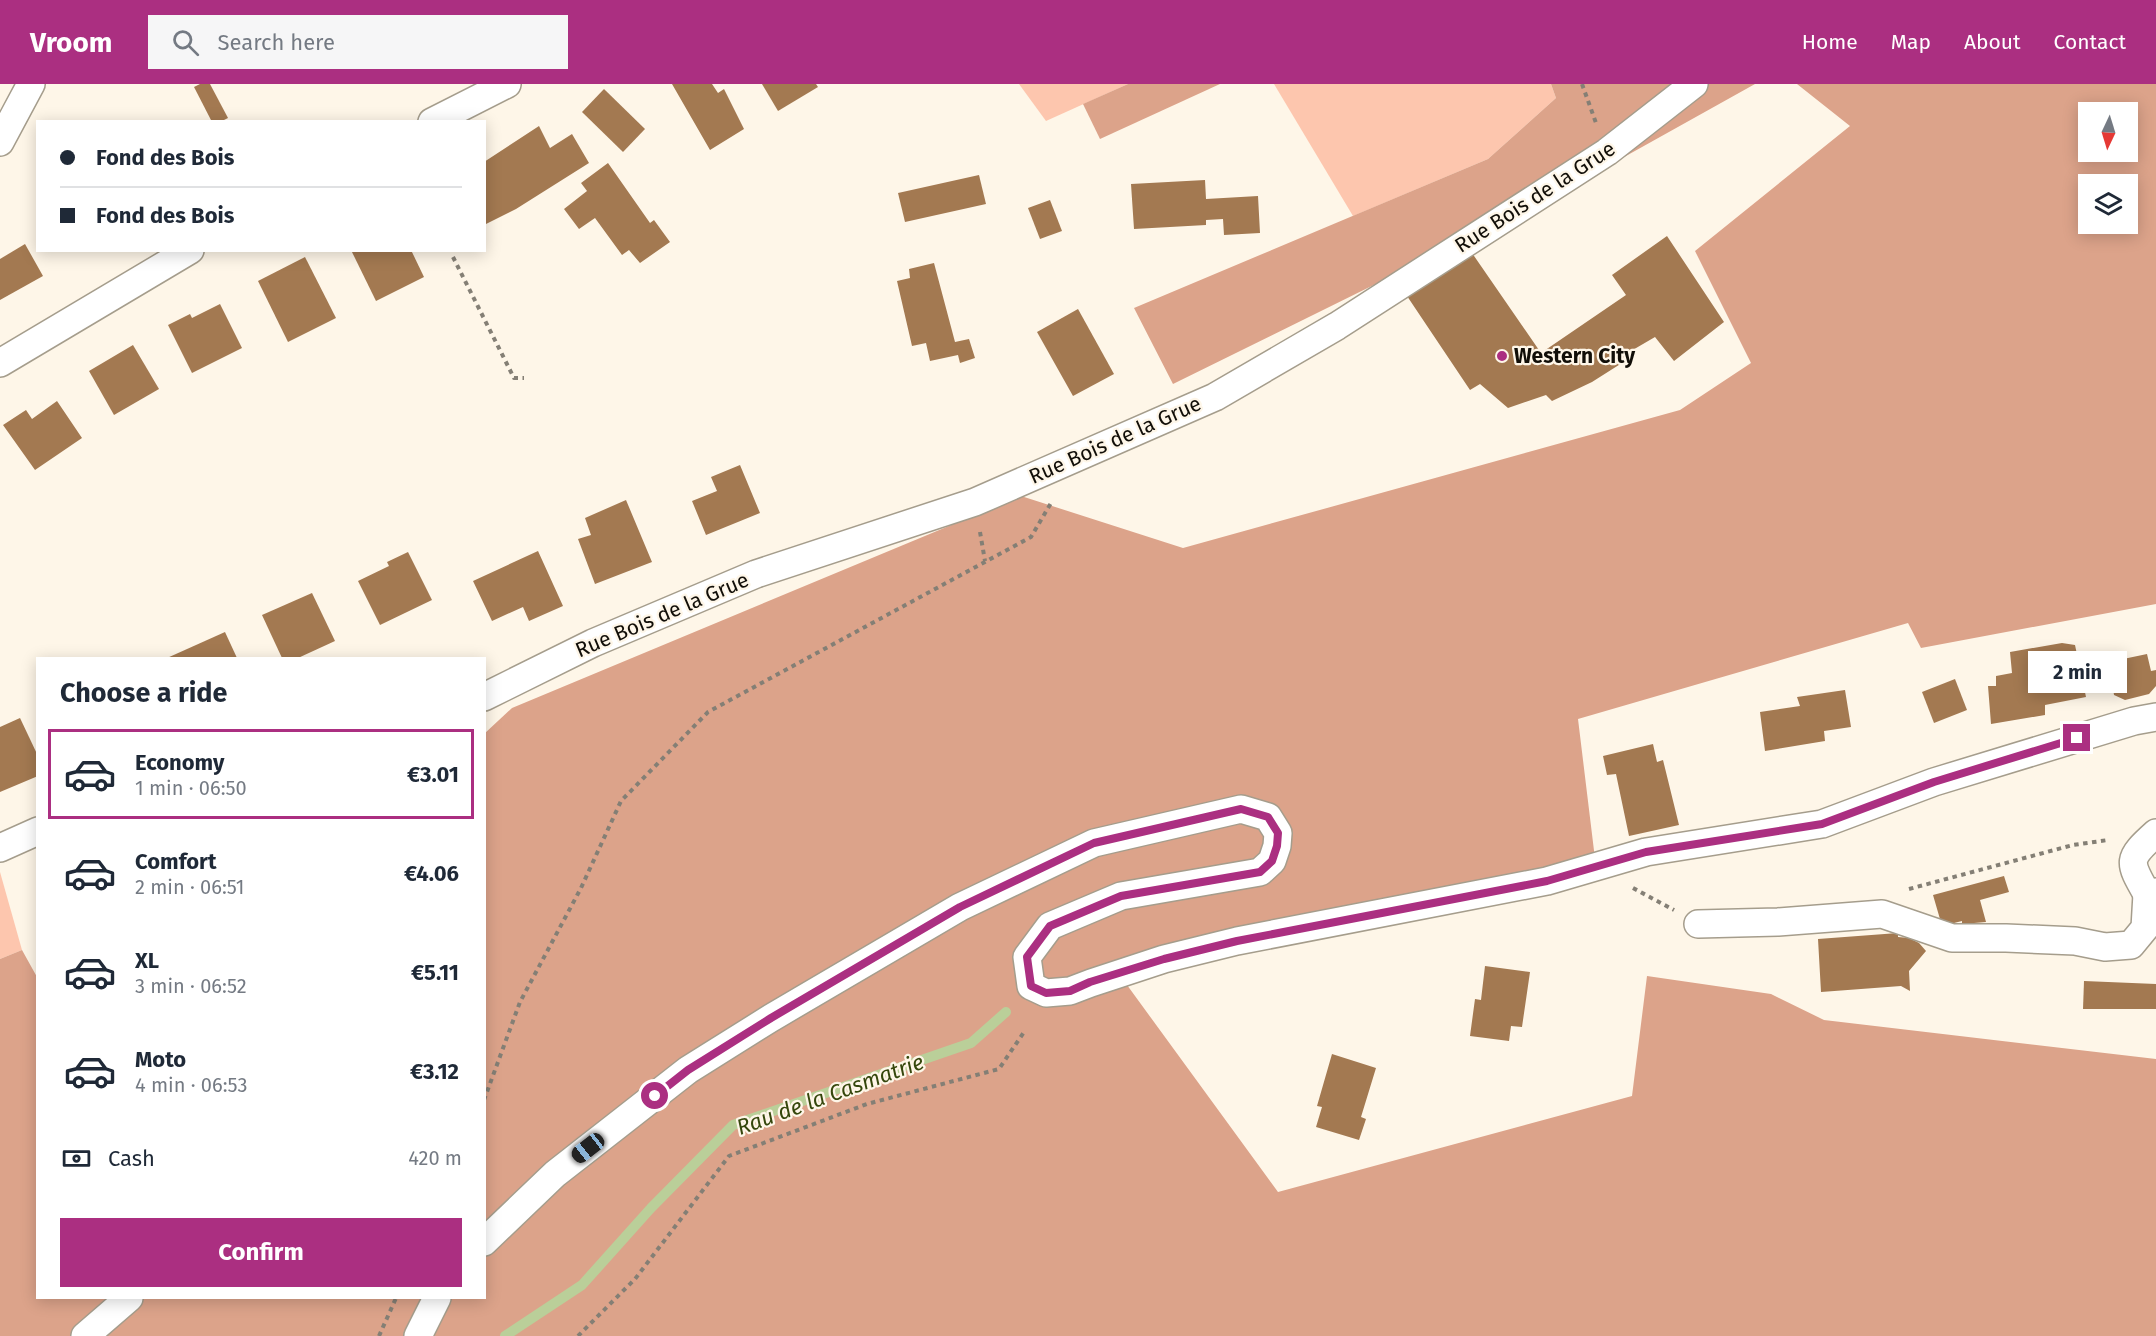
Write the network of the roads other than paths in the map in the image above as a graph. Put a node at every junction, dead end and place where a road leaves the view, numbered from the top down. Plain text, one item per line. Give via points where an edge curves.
1 (31, 84) edge
2 (507, 84) edge
3 (1694, 84) edge
4 (436, 120) edge
5 (0, 142) edge
6 (187, 252) edge
7 (0, 363) edge
8 (486, 696) edge
9 (2156, 717) edge
10 (36, 832) edge
11 (2156, 833) edge
12 (0, 848) edge
13 (2152, 893) edge
14 (1698, 924) road end
15 (486, 1240) edge
16 (128, 1299) edge
17 (436, 1299) edge
18 (85, 1336) edge
19 (418, 1336) edge

1 - 5 street
2 - 4 street
3 - 8 street, Rue Bois de la Grue via 1607,152 1337,326 1215,397 975,502 756,574 593,643
6 - 7 street
9 - 15 street via 1934,782 1822,824 1646,852 1547,881 1237,941 1164,959 1070,991 1046,993 1031,986 1027,957 1050,926 1121,896 1260,872 1272,861 1278,833 1268,817 1241,809 1094,843 960,907 688,1070 555,1174
10 - 12 street
11 - 13 street via 2133,860 2134,872
13 - 14 street via 2145,928 2131,945 2105,947 2075,941 1952,938 1882,914
16 - 18 street
17 - 19 street

